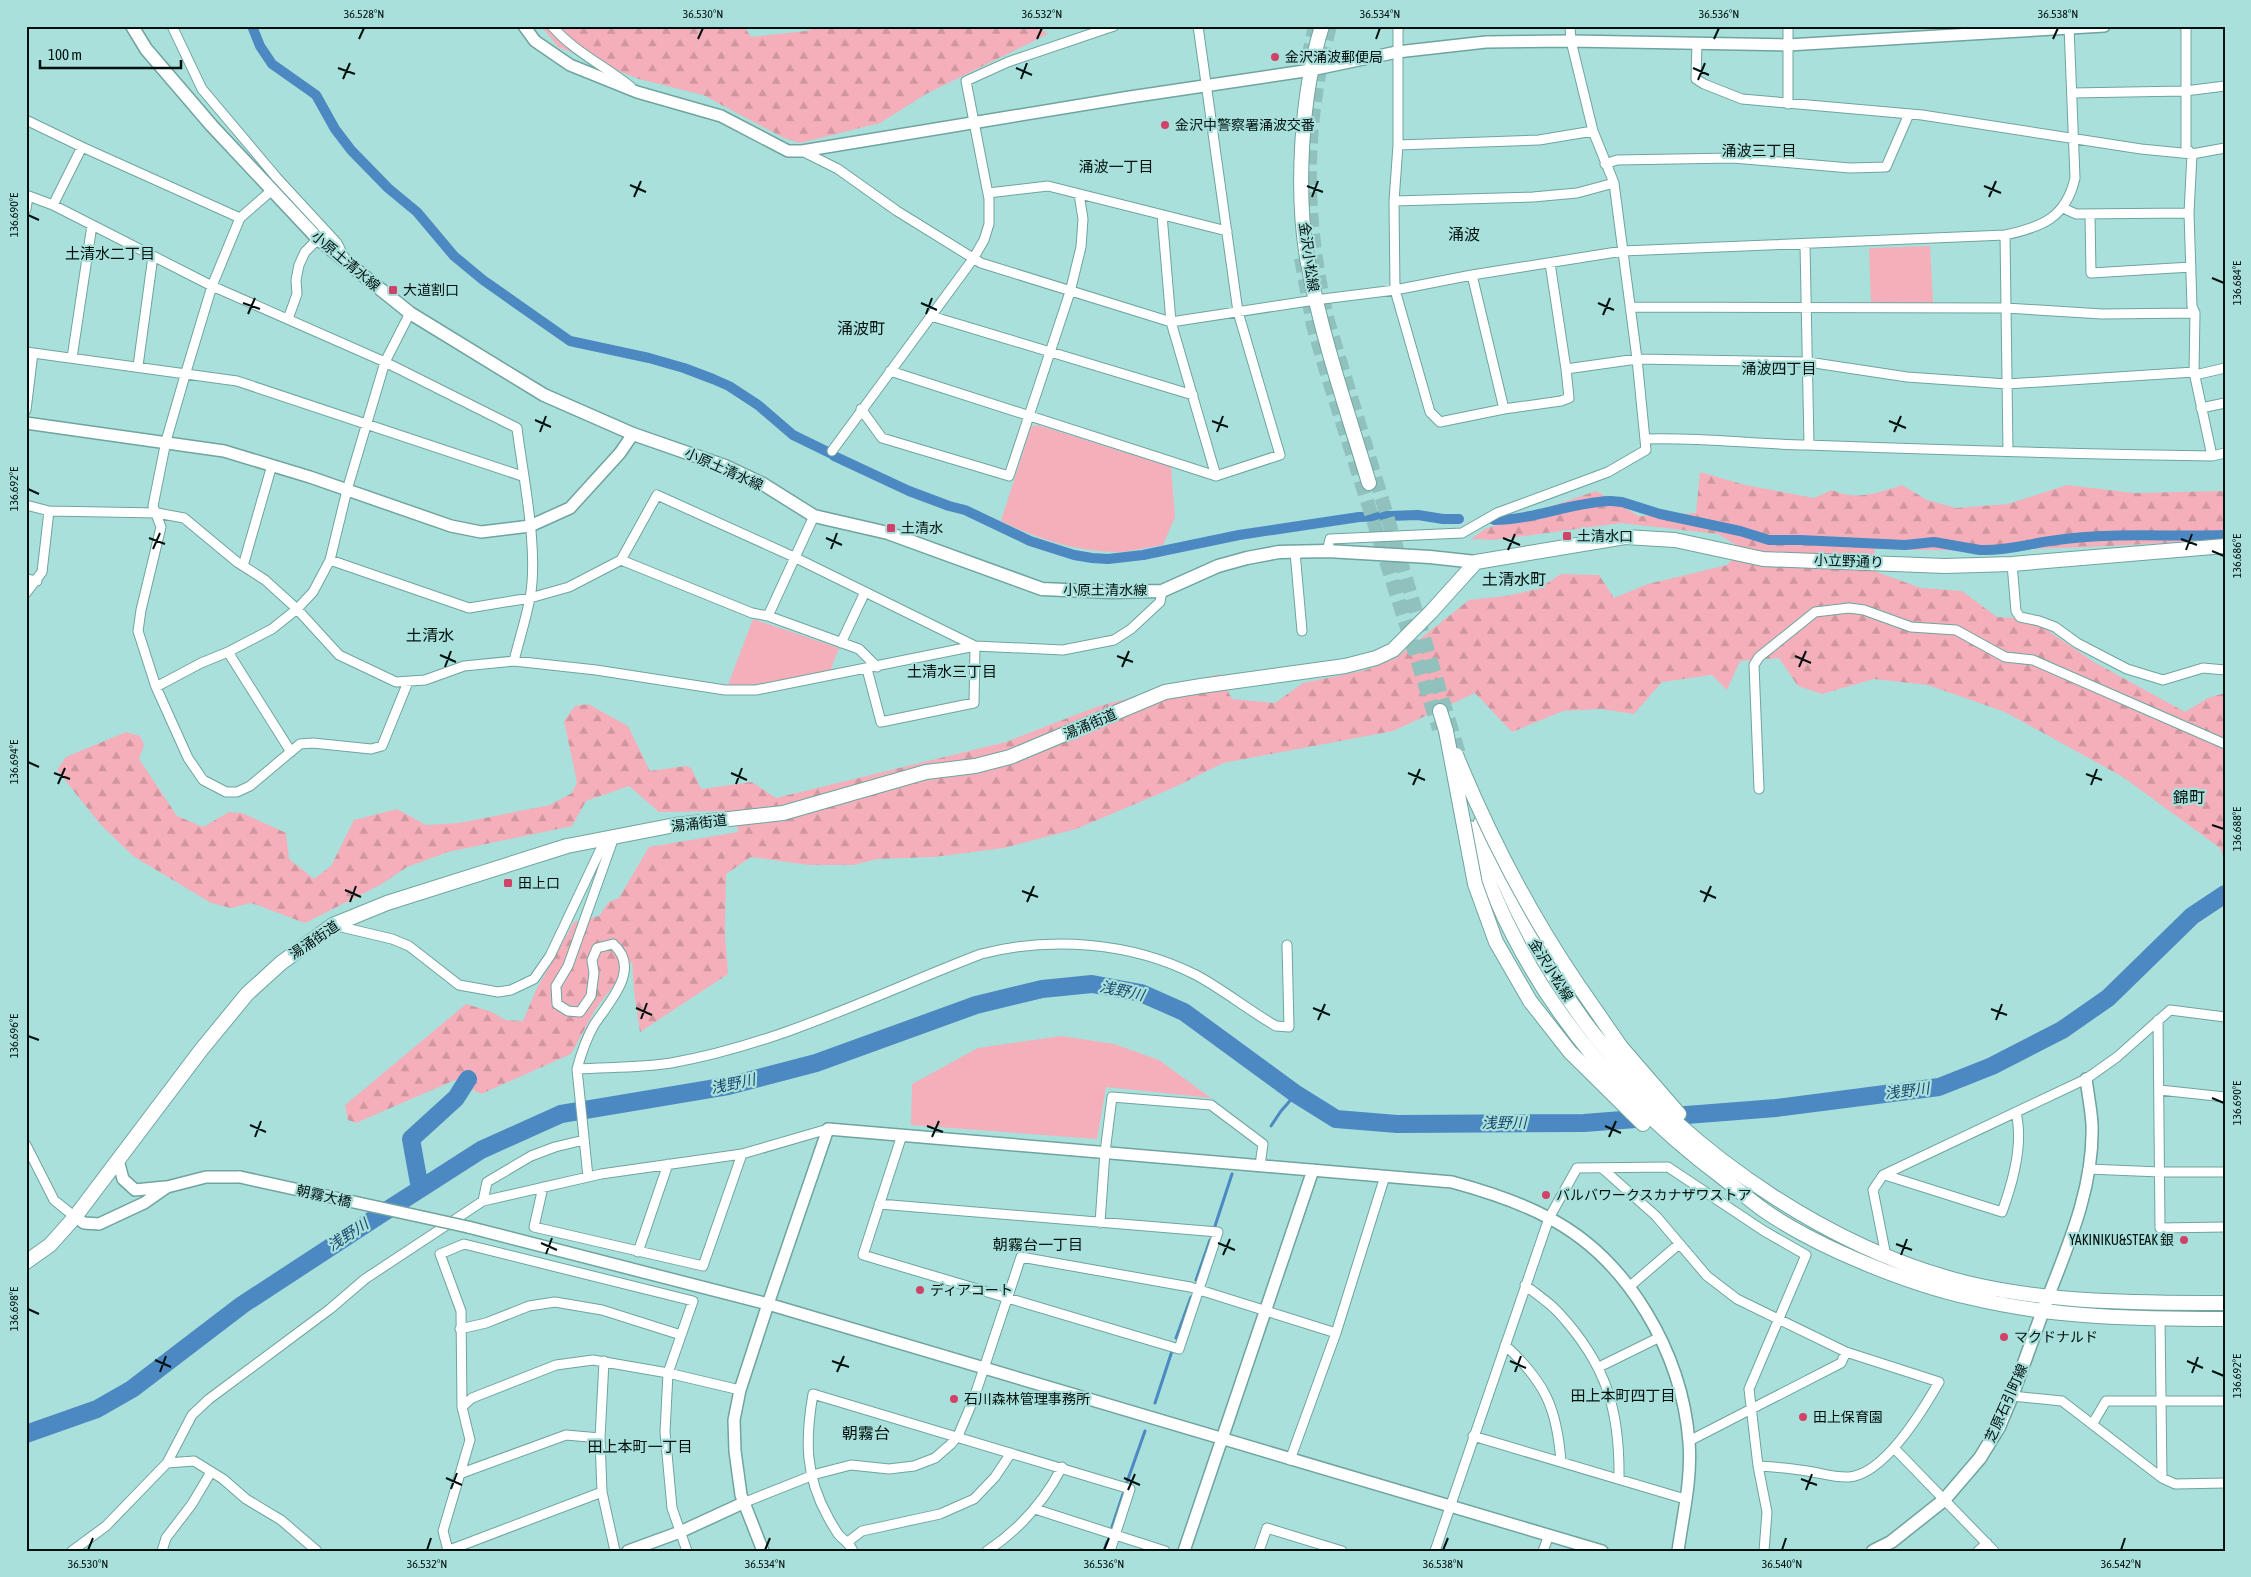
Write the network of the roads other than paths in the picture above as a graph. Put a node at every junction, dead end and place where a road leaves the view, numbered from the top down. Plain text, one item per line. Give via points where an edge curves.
1 (132, 26) edge
2 (172, 26) edge
3 (524, 26) edge
4 (552, 26) edge
5 (1114, 26) edge
6 (1198, 26) edge
7 (1322, 26) edge
8 (1398, 26) edge
9 (1570, 26) edge
10 (1788, 26) edge
11 (2104, 26) edge
12 (2186, 26) edge
13 (2069, 27) edge
14 (1939, 31) edge
15 (1571, 41) junction
16 (1697, 44) junction
17 (1788, 45) junction
18 (1397, 52) junction
19 (1311, 70) junction
20 (1208, 85) junction
21 (2225, 86) edge
22 (2185, 91) junction
23 (638, 92) junction
24 (2072, 93) junction
25 (1788, 104) junction
26 (1909, 114) junction
27 (26, 120) edge
28 (974, 124) junction
29 (1594, 132) junction
30 (2074, 138) junction
31 (1398, 145) junction
32 (82, 147) junction
33 (2225, 148) edge
34 (802, 151) junction
35 (2192, 154) junction
36 (1605, 164) junction
37 (1614, 183) junction
38 (271, 191) junction
39 (988, 193) junction
40 (1079, 194) junction
41 (27, 196) edge
42 (1394, 201) junction
43 (53, 205) junction
44 (2063, 208) junction
45 (26, 209) edge
46 (2189, 212) junction
47 (2090, 214) junction
48 (1162, 215) junction
49 (240, 218) junction
50 (92, 225) junction
51 (1227, 231) junction
52 (2006, 235) junction
53 (318, 239) junction
54 (1806, 245) junction
55 (1623, 251) junction
56 (154, 256) junction
57 (973, 259) junction
58 (1550, 263) junction
59 (347, 264) junction
60 (2191, 267) junction
61 (1472, 275) junction
62 (212, 286) junction
63 (1395, 290) junction
64 (1070, 292) junction
65 (1315, 300) junction
66 (1630, 307) junction
67 (1807, 308) junction
68 (2006, 308) junction
69 (1238, 312) junction
70 (410, 313) junction
71 (2195, 313) junction
72 (931, 316) junction
73 (288, 319) junction
74 (1171, 322) junction
75 (30, 352) edge
76 (1050, 352) junction
77 (72, 358) junction
78 (1637, 359) junction
79 (385, 362) junction
80 (1808, 362) junction
81 (138, 366) junction
82 (2225, 368) edge
83 (1566, 369) junction
84 (890, 371) junction
85 (186, 372) junction
86 (2194, 374) junction
87 (2007, 384) junction
88 (1192, 395) junction
89 (2225, 403) edge
90 (2201, 408) junction
91 (861, 409) junction
92 (1504, 409) junction
93 (26, 410) edge
94 (1029, 416) junction
95 (26, 423) edge
96 (368, 424) junction
97 (633, 434) junction
98 (1644, 439) junction
99 (166, 441) junction
100 (1809, 445) junction
101 (832, 451) dead end
102 (2008, 451) junction
103 (2225, 453) edge
104 (2212, 456) junction
105 (272, 466) junction
106 (522, 476) junction
107 (1216, 476) junction
108 (1369, 483) dead end
109 (347, 490) junction
110 (26, 505) edge
111 (49, 511) junction
112 (157, 512) junction
113 (814, 516) junction
114 (530, 526) junction
115 (2225, 546) edge
116 (1327, 551) junction
117 (1294, 552) junction
118 (794, 557) junction
119 (330, 560) junction
120 (621, 560) junction
121 (1476, 562) junction
122 (2012, 564) junction
123 (243, 566) junction
124 (26, 579) edge
125 (37, 581) junction
126 (1162, 591) junction
127 (865, 592) junction
128 (26, 593) edge
129 (530, 598) junction
130 (297, 609) junction
131 (768, 616) junction
132 (1302, 631) dead end
133 (841, 642) junction
134 (976, 646) junction
135 (228, 652) junction
136 (514, 661) junction
137 (877, 667) junction
138 (866, 669) junction
139 (2225, 670) edge
140 (408, 682) junction
141 (156, 688) junction
142 (1440, 711) dead end
143 (1446, 731) junction
144 (2225, 744) edge
145 (291, 752) junction
146 (1759, 789) dead end
147 (609, 838) junction
148 (333, 925) junction
149 (1287, 945) dead end
150 (2225, 1017) edge
151 (2158, 1020) junction
152 (577, 1069) junction
153 (2086, 1079) junction
154 (2160, 1090) junction
155 (2225, 1097) edge
156 (2016, 1113) junction
157 (828, 1128) junction
158 (902, 1135) junction
159 (584, 1137) junction
160 (26, 1145) edge
161 (1707, 1145) junction
162 (1675, 1146) junction
163 (1105, 1152) junction
164 (742, 1154) junction
165 (118, 1160) junction
166 (668, 1164) junction
167 (1260, 1165) junction
168 (1603, 1168) junction
169 (2088, 1169) junction
170 (1313, 1170) junction
171 (2160, 1172) junction
172 (2225, 1172) edge
173 (1885, 1175) junction
174 (1385, 1176) junction
175 (588, 1177) junction
176 (167, 1187) junction
177 (543, 1187) junction
178 (483, 1201) junction
179 (879, 1204) junction
180 (75, 1217) junction
181 (1549, 1218) junction
182 (1100, 1223) junction
183 (2225, 1227) edge
184 (1813, 1239) junction
185 (1679, 1244) junction
186 (638, 1252) junction
187 (1806, 1255) junction
188 (1886, 1256) junction
189 (26, 1262) edge
190 (1525, 1285) junction
191 (1629, 1287) junction
192 (1199, 1290) junction
193 (2048, 1297) junction
194 (1008, 1298) junction
195 (2225, 1303) edge
196 (768, 1304) junction
197 (1266, 1310) junction
198 (2044, 1312) junction
199 (2160, 1319) junction
200 (2225, 1319) edge
201 (1780, 1320) junction
202 (460, 1329) junction
203 (1336, 1332) junction
204 (681, 1335) junction
205 (1660, 1337) junction
206 (1505, 1345) junction
207 (1846, 1352) junction
208 (604, 1361) junction
209 (985, 1366) junction
210 (1599, 1367) junction
211 (668, 1374) junction
212 (740, 1390) junction
213 (2012, 1396) junction
214 (2161, 1401) junction
215 (2225, 1401) edge
216 (462, 1407) junction
217 (1751, 1409) junction
218 (2093, 1423) junction
219 (958, 1436) junction
220 (1473, 1436) junction
221 (600, 1438) junction
222 (1222, 1438) junction
223 (1689, 1441) junction
224 (1894, 1448) junction
225 (1011, 1453) junction
226 (1290, 1460) junction
227 (1561, 1462) junction
228 (167, 1463) junction
229 (1758, 1466) junction
230 (1062, 1467) junction
231 (211, 1472) junction
232 (462, 1474) junction
233 (810, 1476) junction
234 (2162, 1478) junction
235 (1619, 1479) junction
236 (2225, 1483) edge
237 (602, 1492) junction
238 (1685, 1498) junction
239 (1944, 1500) junction
240 (743, 1503) junction
241 (1450, 1505) junction
242 (1035, 1509) junction
243 (680, 1532) junction
244 (1549, 1535) junction
245 (1115, 1536) junction
246 (849, 1541) junction
247 (1987, 1543) junction
248 (447, 1550) edge
249 (72, 1551) edge
250 (162, 1551) edge
251 (316, 1551) edge
252 (615, 1551) edge
253 (628, 1551) edge
254 (687, 1551) edge
255 (763, 1551) edge
256 (853, 1551) edge
257 (987, 1551) edge
258 (1110, 1551) edge
259 (1165, 1551) edge
260 (1184, 1551) edge
261 (1259, 1551) edge
262 (1342, 1551) edge
263 (1435, 1551) edge
264 (1544, 1551) edge
265 (1602, 1551) edge
266 (1678, 1551) edge
267 (1764, 1551) edge
268 (1873, 1551) edge
269 (1978, 1551) edge
270 (1994, 1551) edge

1 - 38 main road, 小原土清水線 via 146,49
2 - 59 street via 202,89 337,243
3 - 23 street via 535,41 570,65
4 - 23 street via 571,46
5 - 28 street via 1008,62 966,81
6 - 20 street
7 - 19 main road, 金沢小松線
8 - 18 street
9 - 15 street
10 - 17 street
11 - 13 street
12 - 22 street
13 - 14 street
13 - 24 street
14 - 17 street
15 - 16 street
15 - 18 street via 1486,42
15 - 29 street
16 - 17 street
16 - 25 street via 1696,78 1704,84 1742,99
17 - 25 street
18 - 19 street
18 - 31 street
19 - 20 street
19 - 65 main road, 金沢小松線 via 1302,199
20 - 28 street
20 - 51 street
21 - 22 street
22 - 24 street
22 - 35 street via 2186,148
23 - 34 street via 721,116 788,151
24 - 30 street
25 - 26 street
26 - 30 street
26 - 36 street via 1886,167 1850,168 1733,158 1618,160
27 - 32 street
28 - 34 street
28 - 39 street
29 - 31 street via 1539,140
29 - 36 street
30 - 35 street
30 - 44 street via 2075,178 2073,190
31 - 42 street
32 - 43 street
32 - 49 street
33 - 35 street
34 - 57 street via 838,169
35 - 46 street
36 - 37 street
37 - 42 street via 1577,193 1533,197
37 - 55 street
38 - 49 street
38 - 53 main road, 小原土清水線
39 - 40 street via 1048,186
39 - 57 street via 989,224
40 - 48 street
40 - 64 street via 1083,219 1081,247
41 - 43 street
41 - 45 street
42 - 63 street
43 - 50 street
44 - 47 street via 2076,214
44 - 52 street via 2032,229
46 - 47 street
46 - 60 street
47 - 60 street via 2091,273
48 - 51 street
48 - 74 street
49 - 62 street
50 - 56 street
50 - 77 street
51 - 69 street
52 - 54 street
52 - 68 street
53 - 59 main road, 小原土清水線
53 - 73 street via 305,252 299,265 297,294
54 - 55 street
54 - 67 street
55 - 58 street
55 - 66 street
56 - 62 street
56 - 81 street
57 - 64 street
57 - 72 street
58 - 61 street
58 - 83 street
59 - 70 main road, 小原土清水線
60 - 71 street
61 - 63 street
61 - 92 street
62 - 73 street
62 - 85 street
63 - 65 street
63 - 92 street via 1430,412 1435,418 1440,422
64 - 74 street
64 - 76 street
65 - 69 street
65 - 108 main road, 金沢小松線
66 - 67 street
66 - 78 street
67 - 68 street
67 - 80 street
68 - 71 street via 2102,314
68 - 87 street
69 - 74 street
69 - 107 street via 1280,455
70 - 79 street
70 - 97 main road, 小原土清水線 via 544,395
71 - 86 street
72 - 76 street
72 - 84 street
73 - 79 street
74 - 88 street
75 - 77 street
75 - 93 street
76 - 88 street
76 - 94 street
77 - 81 street
78 - 80 street
78 - 83 street
78 - 98 street
79 - 96 street
79 - 106 street via 517,428
80 - 87 street via 1907,377
80 - 100 street
81 - 85 street
82 - 86 street
83 - 92 street via 1569,398
84 - 91 street
84 - 94 street
85 - 96 street via 237,380
85 - 99 street
86 - 87 street
86 - 90 street
87 - 102 street
88 - 107 street
89 - 90 street
90 - 104 street
91 - 94 street via 882,438 1009,476
91 - 101 street
94 - 107 street
95 - 99 street
96 - 106 street
96 - 109 street
97 - 113 main road, 小原土清水線 via 725,466 763,484
97 - 114 street via 570,508
98 - 100 street
98 - 116 street via 1646,450 1608,472 1497,513 1462,533 1330,539
99 - 105 street via 224,451
99 - 112 street via 153,506
100 - 102 street
102 - 104 street
103 - 104 street
105 - 109 street
105 - 123 street
106 - 114 street
109 - 114 street via 451,526 481,532
109 - 119 street
110 - 111 street
111 - 112 street
111 - 125 street via 42,572
112 - 123 street via 184,518
112 - 141 street via 161,527 138,631
113 - 118 street
113 - 126 main road, 小原土清水線 via 888,534 1042,589
114 - 129 street
115 - 122 main road, 小立野通り
116 - 117 main road, 小原土清水線
116 - 121 main road, 小原土清水線
117 - 126 main road, 小原土清水線 via 1279,552 1218,566
117 - 132 street
118 - 120 street via 657,495
118 - 127 street
118 - 131 street
119 - 129 street via 468,608
119 - 130 street via 313,592
120 - 129 street via 570,587
120 - 131 street via 752,613
121 - 122 main road, 小立野通り via 1635,537 1676,540 1763,559 1945,566
121 - 147 main road, 湯涌街道 via 1393,650 1376,658 1345,666 1165,692 1010,757 975,766 926,772 783,813 675,825
122 - 139 street via 2016,611 2020,617 2055,627 2127,669 2163,680 2203,668
123 - 130 street via 265,580
124 - 125 street
125 - 128 street
126 - 134 street via 1160,602 1114,640 1063,650
127 - 133 street
127 - 134 street
129 - 136 street
130 - 135 street via 272,629
130 - 140 street via 339,655 396,682
131 - 133 street
133 - 137 street via 859,649
134 - 137 street
134 - 138 street via 974,703 881,722
135 - 141 street
135 - 145 street
136 - 138 street via 726,690 756,690
136 - 140 street via 464,666
137 - 138 street
140 - 145 street via 382,746 371,749 313,743 300,744
141 - 145 street via 188,758 203,780 226,792 237,792 250,786
142 - 143 main road
143 - 161 main road, bridge via 1499,848 1576,982 1621,1047
143 - 162 main road, bridge via 1475,884 1496,942 1530,1002 1570,1052 1598,1081
144 - 146 street via 2032,660 2005,657 1956,630 1911,627 1849,608 1816,612 1754,664
147 - 148 main road, 湯涌街道 via 558,849 386,904
147 - 148 street via 550,956 534,979 510,990 498,992 458,985 408,946
147 - 152 street via 568,966 556,986 557,1004 568,1011 580,1012 591,996 592,960 597,948 613,944 620,950 625,963 616,995 594,1026
148 - 165 main road, 湯涌街道 via 281,963 247,994
149 - 152 street via 1289,1027 1276,1026 1196,975 1154,956 1088,946 1034,944 981,954 787,1032 729,1050 670,1063
150 - 151 street via 2170,1010
151 - 153 street via 2117,1057
151 - 154 street
152 - 159 street
153 - 156 street
153 - 169 street via 2092,1124
154 - 155 street
154 - 171 street
156 - 173 street
156 - 173 street via 2018,1146 2011,1187 2002,1212
157 - 158 street
157 - 164 street
157 - 196 street
158 - 163 street
158 - 179 street
159 - 175 street
159 - 178 street via 531,1156 487,1182
160 - 180 street via 54,1200
161 - 162 main road, 金沢小松線 via 1632,1079 1584,1023 1522,923 1454,759 1480,864 1523,955 1562,1015 1613,1081
161 - 188 main road via 1793,1209
162 - 184 main road via 1725,1188
163 - 167 street
163 - 167 street via 1112,1097 1211,1105 1263,1144
163 - 182 street
164 - 166 street
164 - 186 street via 703,1266
165 - 176 street via 123,1179 135,1190
165 - 180 main road, 湯涌街道
166 - 175 street
166 - 186 street
167 - 170 street
168 - 181 street via 1577,1168
168 - 185 street via 1656,1216
168 - 187 street via 1668,1167
169 - 171 street
169 - 193 street via 2085,1195
170 - 174 street
170 - 197 street
171 - 172 street
171 - 183 street via 2160,1228
173 - 188 street via 1872,1190
174 - 181 street via 1452,1182 1498,1194
174 - 203 street
175 - 177 street
176 - 180 street via 144,1203 99,1224 84,1223
176 - 196 street, 朝霧大橋, bridge via 206,1177 240,1177 468,1227
177 - 178 street
177 - 186 street via 534,1227
178 - 228 street via 365,1279 209,1399 192,1415
179 - 182 street
179 - 194 street via 864,1255
180 - 189 main road, 湯涌街道 via 50,1245
181 - 190 street
181 - 191 street via 1587,1243
182 - 192 street via 1218,1232
184 - 187 street
184 - 198 main road via 1938,1289
185 - 191 street
185 - 201 street via 1707,1276 1737,1299
187 - 201 street
188 - 193 main road via 1965,1282
190 - 206 street
190 - 210 street via 1558,1311
191 - 205 street
192 - 194 street via 1021,1257
192 - 194 street via 1179,1349
192 - 197 street
193 - 195 main road via 2125,1303
193 - 198 main road, 芝原石引町線
194 - 209 street
196 - 209 street, 朝霧大橋
196 - 212 street
197 - 203 street
197 - 222 street
198 - 199 main road
198 - 213 main road, 芝原石引町線
199 - 200 main road
199 - 214 street
201 - 207 street
201 - 217 street via 1749,1389
202 - 204 street via 486,1323 529,1306 555,1302 602,1310
202 - 204 street via 460,1311 440,1254 464,1244 693,1301
202 - 216 street
203 - 226 street
204 - 211 street
205 - 210 street
205 - 223 street via 1678,1380
206 - 220 street
206 - 227 street via 1528,1368 1550,1400 1559,1434
207 - 217 street via 1841,1363
207 - 224 street via 1939,1382 1922,1413
208 - 211 street
208 - 216 street via 556,1365 472,1398
208 - 221 street
209 - 219 street
209 - 222 street, 朝霧大橋
210 - 235 street via 1610,1395 1619,1445
211 - 212 street
211 - 243 street via 665,1432 672,1508
212 - 240 street via 734,1428
213 - 218 street via 2062,1401
213 - 239 main road, 芝原石引町線 via 1999,1427 1980,1458
214 - 215 street
214 - 218 street via 2106,1401
214 - 234 street
216 - 232 street via 470,1440
217 - 223 street
217 - 229 street
218 - 234 street
219 - 225 street
219 - 233 street via 935,1458 914,1466 889,1469 851,1465
219 - 233 street via 813,1394 807,1450
220 - 227 street
220 - 241 street
221 - 232 street via 566,1435
221 - 237 street
222 - 226 street, 朝霧大橋
222 - 260 street
223 - 238 street
224 - 229 street via 1875,1465 1852,1477
224 - 239 street
225 - 230 street
225 - 246 street via 996,1477 974,1499 940,1514 862,1531
226 - 241 street, 朝霧大橋
227 - 235 street
228 - 231 street via 194,1461
228 - 249 street via 106,1526
229 - 267 street via 1767,1512
230 - 242 street via 1049,1492
230 - 245 street via 1130,1489
231 - 250 street via 166,1538
231 - 251 street via 281,1520
232 - 248 street via 443,1531
233 - 240 street
233 - 246 street via 839,1536
234 - 236 street via 2175,1484
235 - 238 street
237 - 248 street
237 - 252 street
238 - 266 street
239 - 247 street
239 - 268 main road, 芝原石引町線 via 1891,1542
240 - 243 street
240 - 255 street
241 - 244 street, 朝霧大橋
241 - 263 street
242 - 245 street
242 - 257 street via 1008,1537
243 - 253 street
243 - 254 street
244 - 264 street
244 - 265 street, 朝霧大橋
245 - 258 street
245 - 259 street
246 - 256 street
247 - 269 street
247 - 270 street
261 - 262 street via 1267,1528

